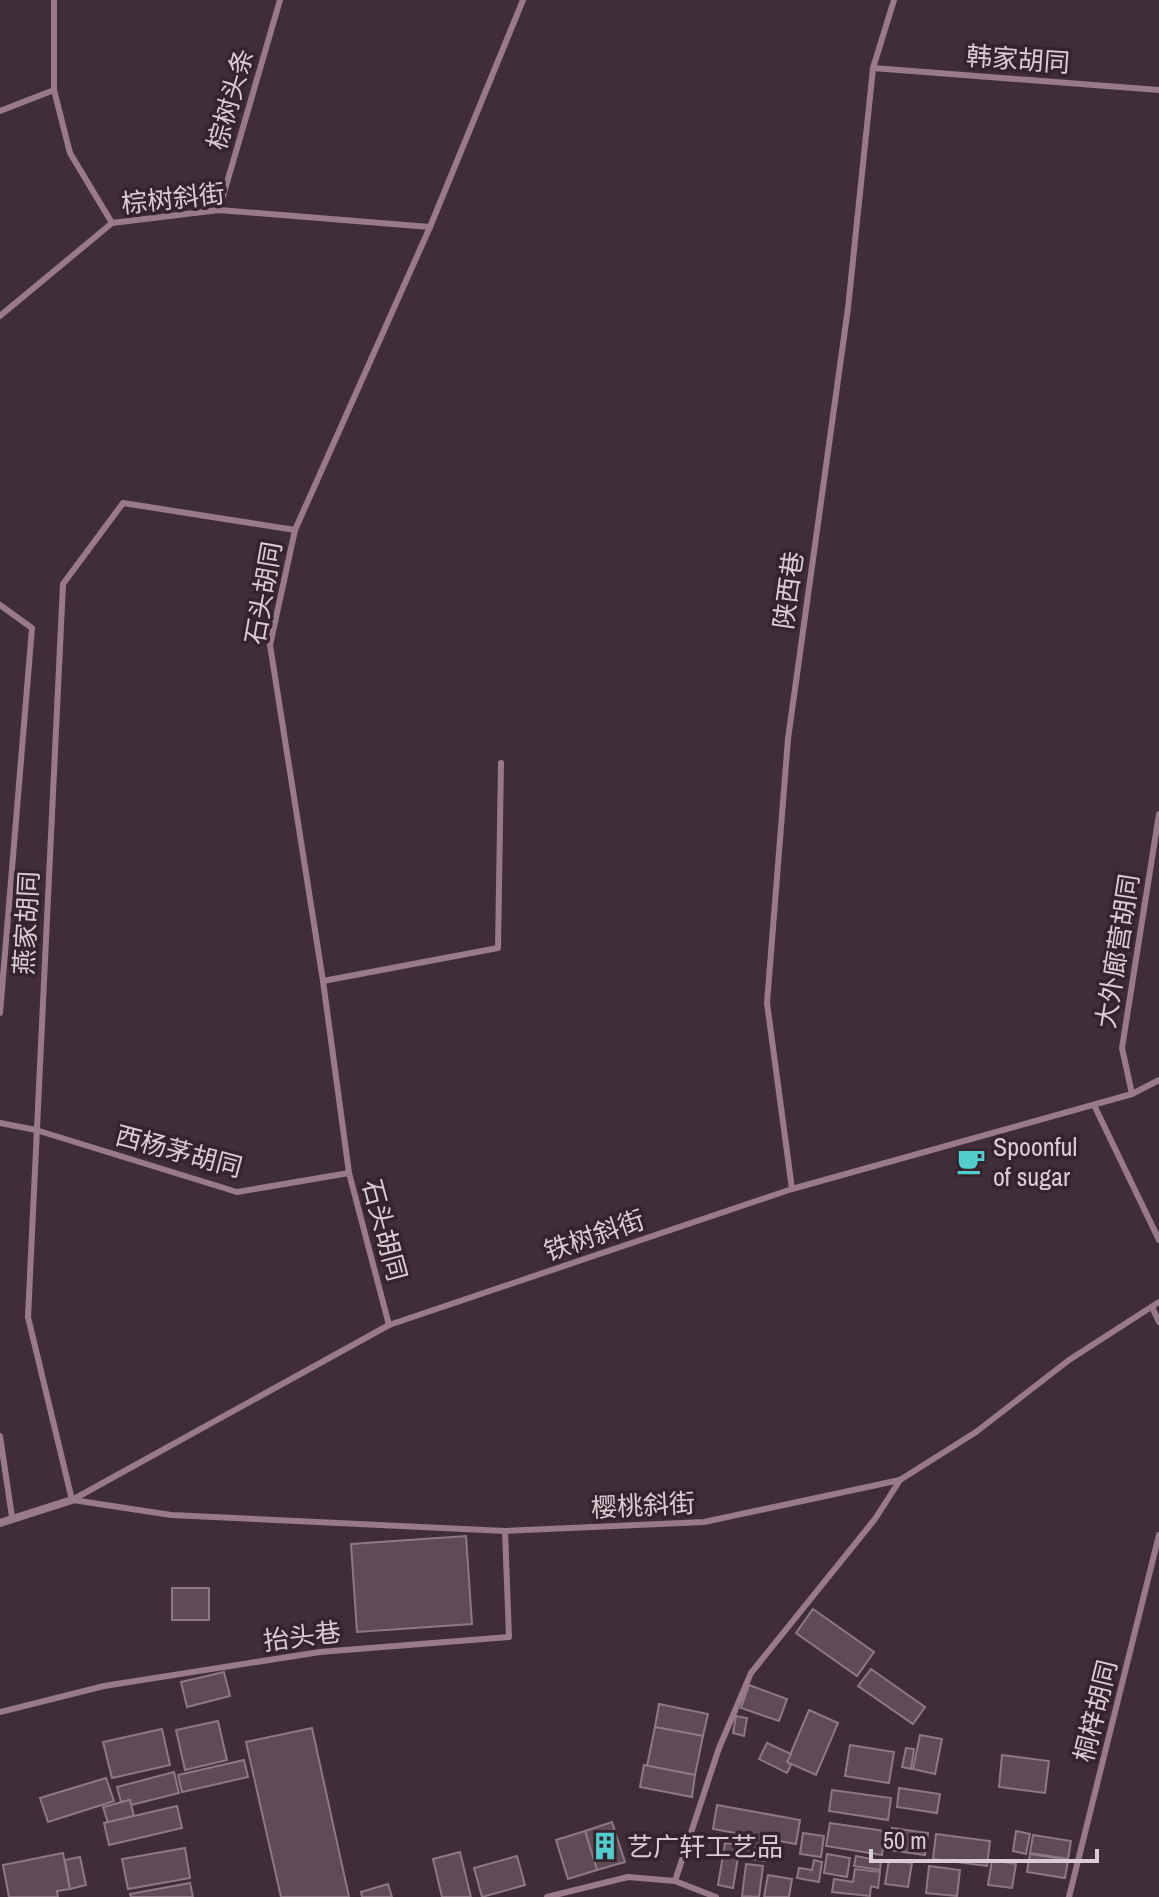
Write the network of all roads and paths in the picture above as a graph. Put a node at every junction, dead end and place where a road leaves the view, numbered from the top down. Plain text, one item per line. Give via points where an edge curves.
1 (54, 0) edge
2 (280, 0) edge
3 (523, 0) edge
4 (894, 0) edge
5 (873, 68) junction
6 (54, 90) junction
7 (1159, 90) edge
8 (0, 111) edge
9 (219, 210) junction
10 (112, 223) junction
11 (430, 227) junction
12 (0, 316) edge
13 (295, 530) junction
14 (0, 605) edge
15 (501, 763) dead end
16 (1159, 814) edge
17 (323, 981) junction
18 (0, 1013) edge
19 (1159, 1080) edge
20 (1132, 1094) junction
21 (1094, 1105) junction
22 (0, 1123) edge
23 (36, 1130) junction
24 (349, 1173) junction
25 (792, 1189) junction
26 (1159, 1240) edge
27 (1156, 1304) edge
28 (1159, 1322) edge
29 (389, 1325) junction
30 (0, 1436) edge
31 (900, 1480) junction
32 (72, 1500) junction
33 (12, 1517) junction
34 (0, 1523) edge
35 (505, 1531) junction
36 (1159, 1535) edge
37 (0, 1712) edge
38 (675, 1881) junction
39 (547, 1897) edge
40 (716, 1897) edge
41 (1069, 1897) edge

1 - 6 lane
2 - 9 lane, 棕树头条
3 - 11 lane, 石头胡同
4 - 5 lane, 陕西巷
5 - 7 lane, 韩家胡同
5 - 25 lane, 陕西巷 via 848,308 788,739 767,1003
6 - 8 lane
6 - 10 lane via 70,153
9 - 10 lane, 棕树斜街
9 - 11 lane, 棕树斜街
10 - 12 lane, 棕树斜街
11 - 13 lane, 石头胡同
13 - 17 lane, 石头胡同 via 270,645
13 - 23 lane, 燕家胡同 via 123,503 63,584
14 - 18 lane via 32,628
15 - 17 lane via 498,948
16 - 20 lane, 大外廊营胡同 via 1122,1048
17 - 24 lane, 石头胡同
19 - 20 lane, 铁树斜街
20 - 21 lane, 铁树斜街
21 - 25 lane, 铁树斜街
21 - 26 lane
22 - 23 lane, 西杨茅胡同
23 - 24 lane, 西杨茅胡同 via 237,1192
23 - 32 lane, 燕家胡同 via 28,1317
24 - 29 lane, 石头胡同
25 - 29 lane, 铁树斜街
27 - 28 lane
27 - 31 lane, 樱桃斜街
29 - 32 lane, 铁树斜街
30 - 33 lane
31 - 35 lane, 樱桃斜街 via 704,1522
31 - 38 lane via 875,1519 751,1673 719,1748
32 - 33 street
32 - 35 lane, 樱桃斜街 via 171,1515
33 - 34 street
35 - 37 lane, 抬头巷 via 509,1637 320,1652 104,1686
36 - 41 lane, 桐梓胡同
38 - 39 lane via 628,1877
38 - 40 lane

